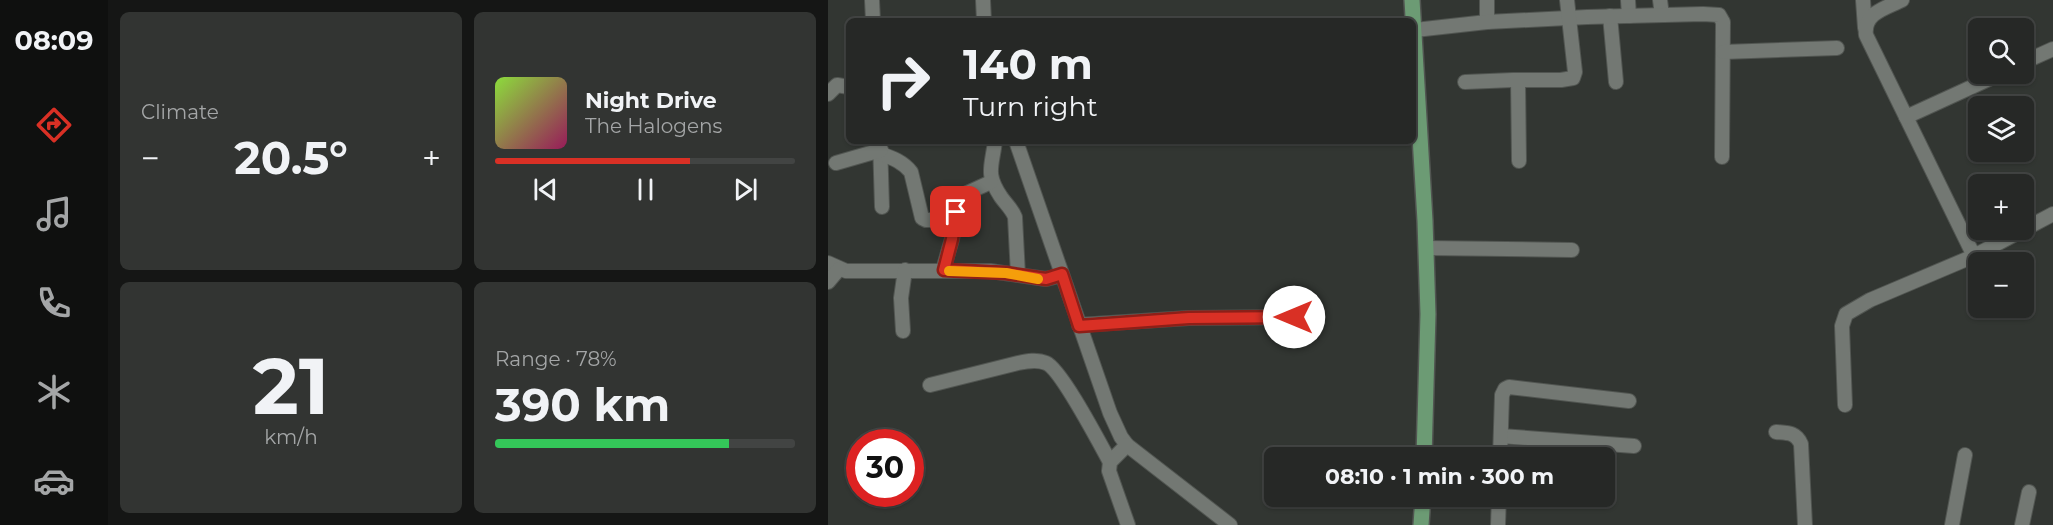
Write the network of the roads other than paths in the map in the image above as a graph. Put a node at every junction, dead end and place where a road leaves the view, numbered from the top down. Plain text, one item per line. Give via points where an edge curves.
1 (872, 0) edge
2 (983, 0) edge
3 (1412, 0) edge
4 (1487, 0) edge
5 (1567, 0) edge
6 (1628, 0) edge
7 (1660, 0) edge
8 (1863, 0) edge
9 (1902, 0) edge
10 (1662, 15) junction
11 (1610, 16) junction
12 (1629, 16) junction
13 (873, 18) edge
14 (984, 18) edge
15 (1413, 18) edge
16 (1569, 18) junction
17 (1487, 22) junction
18 (1865, 28) junction
19 (1416, 35) edge
20 (1837, 48) dead end
21 (2053, 49) edge
22 (1723, 52) junction
23 (2034, 58) edge
24 (1416, 70) edge
25 (1518, 80) junction
26 (1616, 81) dead end
27 (1465, 82) dead end
28 (1978, 84) edge
29 (846, 86) edge
30 (828, 94) edge
31 (1906, 117) junction
32 (994, 144) edge
33 (1017, 144) edge
34 (881, 148) edge
35 (1722, 157) dead end
36 (1519, 161) dead end
37 (836, 163) dead end
38 (992, 182) junction
39 (882, 207) dead end
40 (2053, 214) edge
41 (955, 220) junction
42 (1426, 248) junction
43 (1572, 250) dead end
44 (1972, 252) edge
45 (1982, 252) edge
46 (1968, 259) edge
47 (834, 266) edge
48 (905, 270) junction
49 (944, 270) junction
50 (1018, 275) junction
51 (1056, 276) junction
52 (828, 282) edge
53 (1294, 317) dead end
54 (1079, 326) junction
55 (903, 331) dead end
56 (930, 385) dead end
57 (1629, 401) dead end
58 (1845, 405) dead end
59 (1776, 432) dead end
60 (1501, 436) junction
61 (1127, 445) junction
62 (1634, 446) dead end
63 (1424, 447) edge
64 (1500, 447) edge
65 (1965, 455) dead end
66 (1110, 462) junction
67 (2029, 492) dead end
68 (1422, 507) edge
69 (1499, 507) edge
70 (1127, 525) edge
71 (1230, 525) edge
72 (1421, 525) edge
73 (1498, 525) edge
74 (1805, 525) edge
75 (1952, 525) edge
76 (2022, 525) edge

1 - 13 street
2 - 14 street
3 - 15 main road
4 - 17 street
5 - 16 street
6 - 12 street
7 - 10 street
8 - 18 street
9 - 18 street via 1870,16
10 - 12 street
10 - 22 street via 1719,15 1723,22
11 - 12 street
11 - 16 street
11 - 26 street
16 - 17 street
16 - 25 street via 1573,78
17 - 19 street
18 - 31 street
20 - 22 street
21 - 23 street
22 - 35 street
24 - 42 main road
25 - 27 street
25 - 36 street
28 - 31 street
29 - 30 street via 837,85
31 - 44 street
32 - 38 street
33 - 51 street
34 - 37 street
34 - 39 street
34 - 41 street via 911,172 922,218
38 - 41 street via 962,197
38 - 50 street via 1015,217
40 - 45 street
41 - 49 street
42 - 43 street
42 - 63 main road
46 - 58 street via 1846,314 1842,326
47 - 48 street
47 - 52 street
48 - 49 street
48 - 55 street via 901,298
49 - 50 street
50 - 51 street
51 - 54 street
53 - 54 street via 1189,318
54 - 61 street via 1110,413
56 - 66 street via 1018,363 1047,363 1064,381
57 - 60 street via 1509,387 1502,395
59 - 74 street via 1793,434 1801,444
60 - 62 street
60 - 64 street
61 - 66 street
61 - 71 street
65 - 75 street
66 - 70 street via 1110,475
67 - 76 street
68 - 72 main road
69 - 73 street

